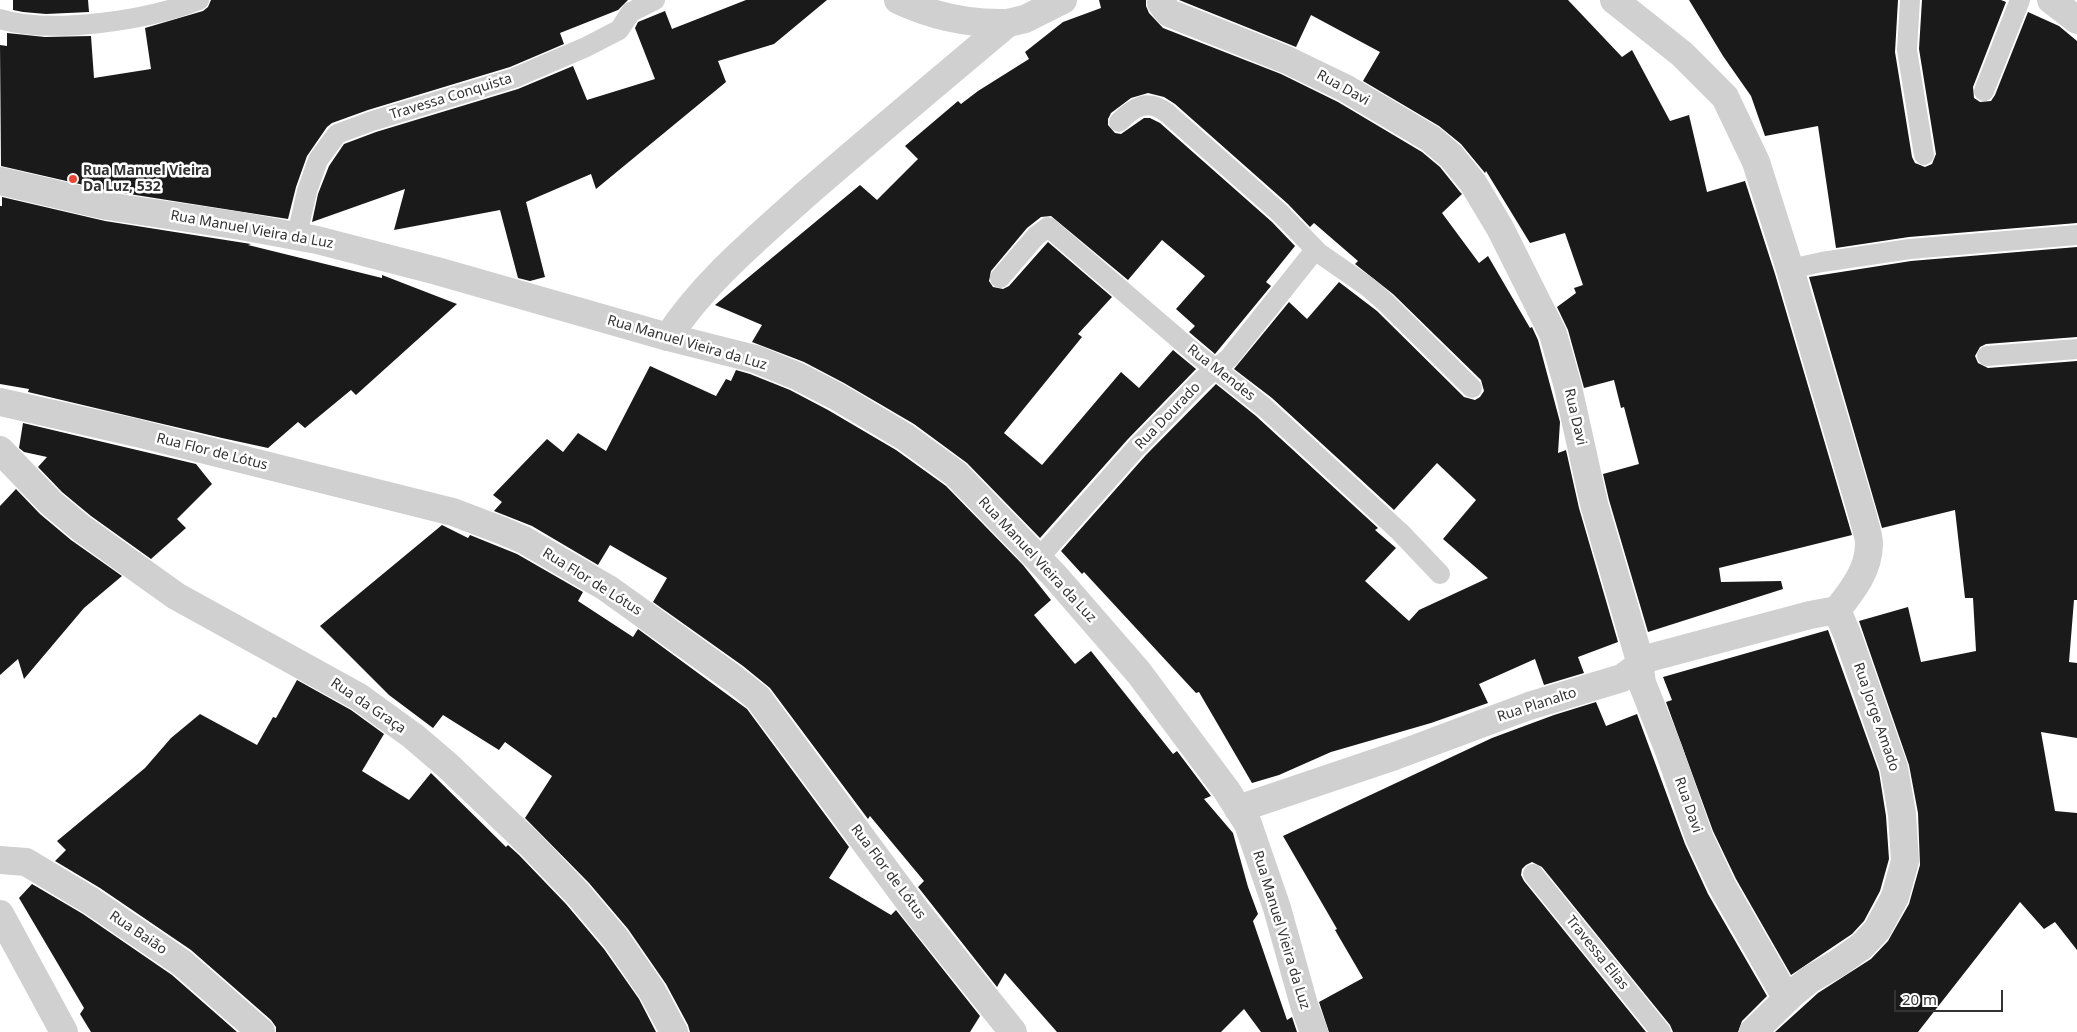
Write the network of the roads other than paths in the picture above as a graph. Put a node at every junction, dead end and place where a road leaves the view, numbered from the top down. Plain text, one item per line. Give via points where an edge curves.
1 (199, 0) edge
2 (655, 0) edge
3 (898, 0) edge
4 (1063, 0) edge
5 (1614, 0) edge
6 (1910, 0) edge
7 (2020, 0) edge
8 (2051, 0) edge
9 (1160, 1) edge
10 (0, 19) edge
11 (2077, 20) edge
12 (1008, 23) junction
13 (1984, 91) dead end
14 (1119, 122) dead end
15 (1924, 155) dead end
16 (0, 181) edge
17 (297, 235) junction
18 (2077, 235) edge
19 (1315, 250) junction
20 (1790, 269) junction
21 (1000, 278) dead end
22 (668, 337) junction
23 (2077, 349) edge
24 (1987, 356) dead end
25 (1215, 369) junction
26 (1472, 388) dead end
27 (0, 402) edge
28 (0, 450) edge
29 (1038, 559) junction
30 (1440, 574) dead end
31 (1837, 610) junction
32 (1639, 665) junction
33 (1238, 809) junction
34 (0, 860) edge
35 (1533, 874) dead end
36 (0, 914) edge
37 (1786, 999) junction
38 (64, 1032) edge
39 (261, 1032) edge
40 (674, 1032) edge
41 (1013, 1032) edge
42 (1314, 1032) edge
43 (1661, 1032) edge
44 (1753, 1032) edge

1 - 10 lane via 173,9 106,22 27,24
2 - 17 lane, Travessa Conquista via 631,12 619,30 534,70 337,134 318,160
3 - 12 street via 938,16 961,21
4 - 12 street via 1025,19
5 - 20 street via 1682,54 1725,97 1756,162
6 - 15 lane via 1907,50
7 - 13 lane
8 - 11 street
9 - 32 street, Rua Davi via 1169,13 1287,60 1345,88 1431,138 1473,183 1500,228 1553,334 1594,504
12 - 22 street via 741,252 685,312
14 - 19 lane via 1132,109 1142,106 1160,108 1280,213
16 - 17 street, Rua Manuel Vieira da Luz via 107,206
17 - 22 street, Rua Manuel Vieira da Luz via 463,278
18 - 20 lane via 1910,249
19 - 25 lane, Rua Dourado via 1229,358
19 - 26 lane via 1368,287
20 - 31 street via 1869,542 1868,558 1855,587
21 - 25 lane, Rua Mendes via 1036,236 1048,227
22 - 29 street, Rua Manuel Vieira da Luz via 755,359 797,376 905,437 956,474
23 - 24 lane
25 - 29 lane, Rua Dourado via 1137,447
25 - 30 lane, Rua Mendes via 1264,407 1344,479
27 - 41 street, Rua Flor de Lótus via 453,512 524,540 607,588 758,698 916,911
28 - 40 street, Rua da Graça via 81,528 176,596 358,697 447,764 578,894 652,991
29 - 33 street, Rua Manuel Vieira da Luz via 1139,673
31 - 32 street, Rua Planalto via 1649,658
31 - 37 street, Rua Jorge Amado via 1894,768 1902,814 1905,861 1894,897 1877,930 1862,946
32 - 33 street, Rua Planalto via 1622,678 1529,706
32 - 37 street, Rua Davi via 1642,682 1699,837 1722,886
33 - 42 street, Rua Manuel Vieira da Luz via 1248,824 1277,908
34 - 39 street, Rua Baião via 26,862 91,901 182,963
35 - 43 lane, Travessa Elias
36 - 38 street
37 - 44 street, Rua Jorge Amado

